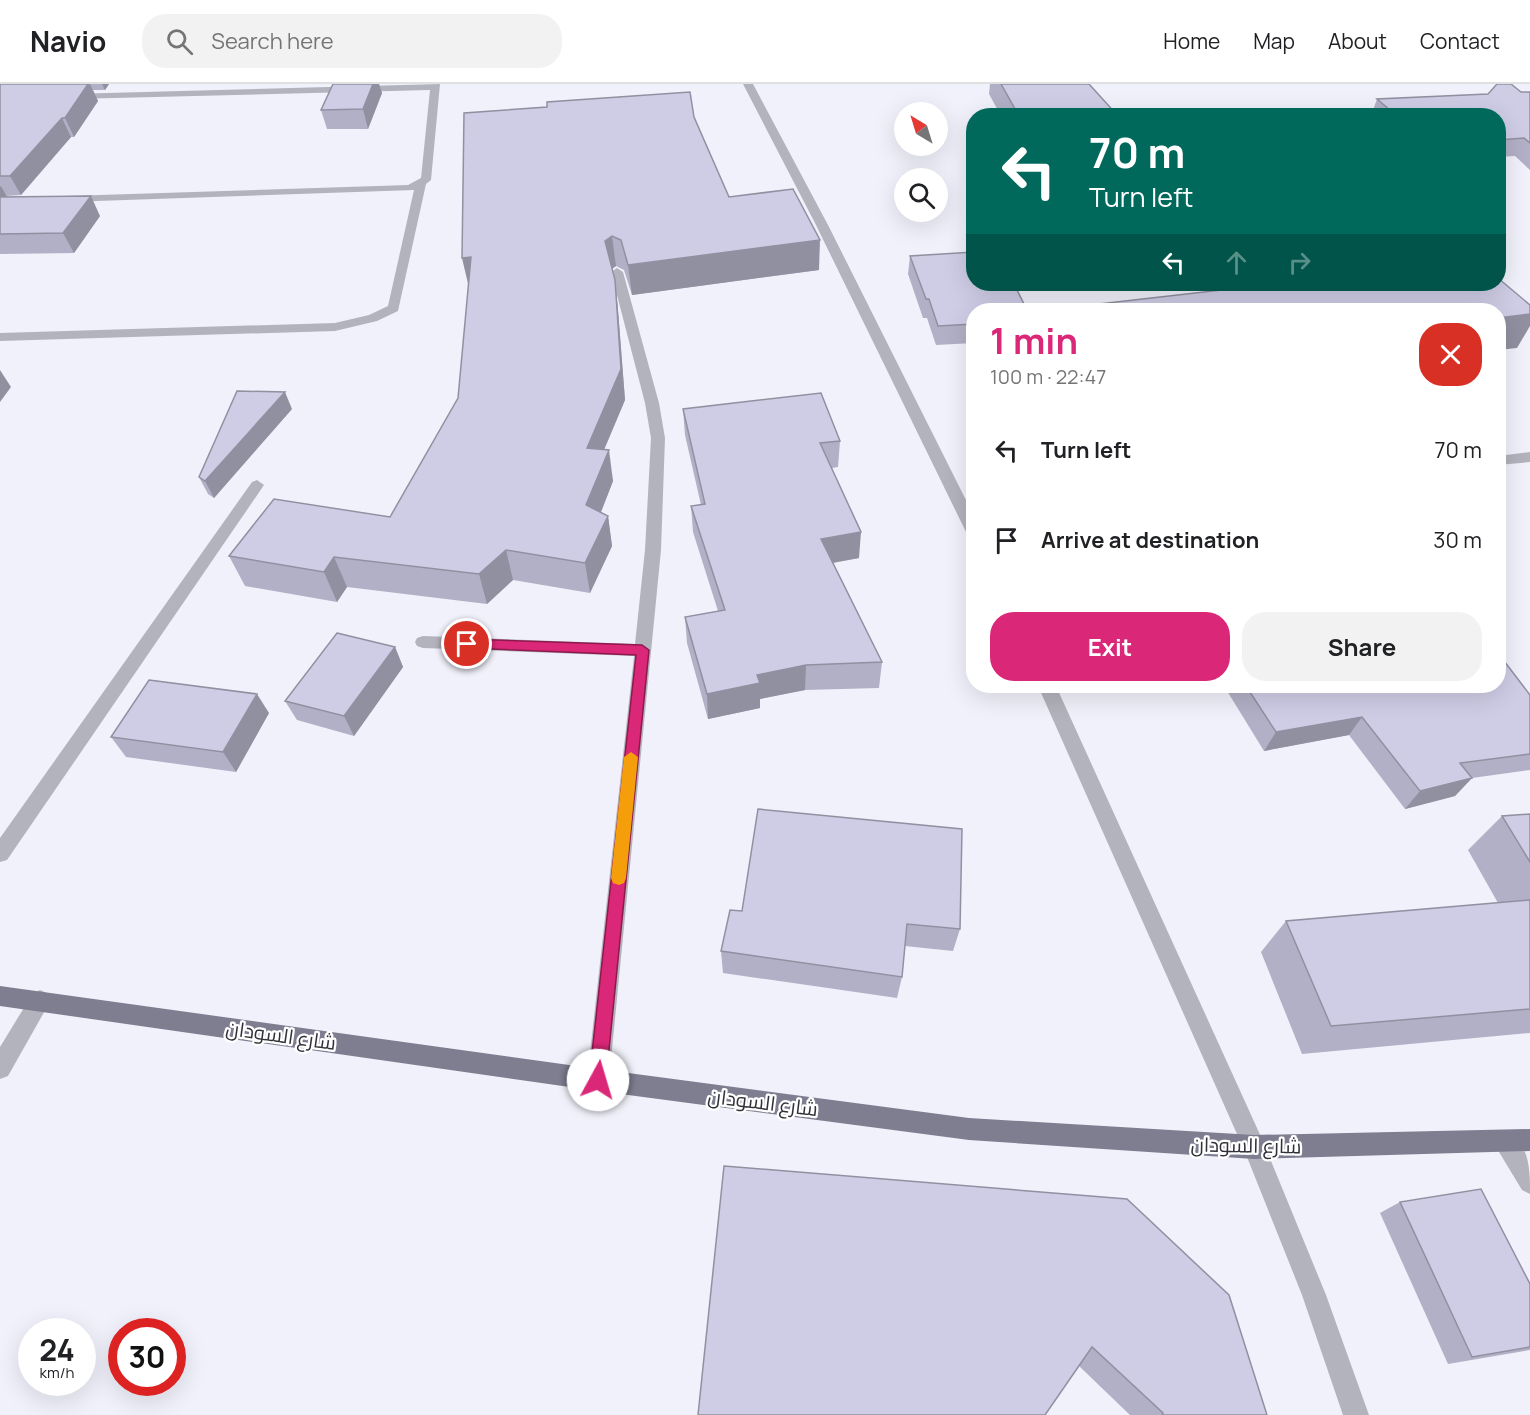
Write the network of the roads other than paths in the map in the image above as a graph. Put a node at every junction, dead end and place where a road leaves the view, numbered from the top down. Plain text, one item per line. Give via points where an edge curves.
1 (154, 84) edge
2 (748, 84) edge
3 (434, 86) edge
4 (323, 87) edge
5 (148, 94) junction
6 (57, 97) edge
7 (421, 184) junction
8 (58, 199) edge
9 (616, 272) edge
10 (0, 337) edge
11 (1530, 457) edge
12 (1506, 460) edge
13 (257, 486) dead end
14 (966, 516) edge
15 (423, 642) dead end
16 (642, 650) junction
17 (1050, 693) edge
18 (0, 854) edge
19 (0, 996) edge
20 (40, 1000) junction
21 (0, 1068) edge
22 (598, 1080) junction
23 (1530, 1140) edge
24 (1504, 1142) junction
25 (1254, 1147) junction
26 (1530, 1182) edge
27 (1356, 1415) edge

1 - 5 street
2 - 14 street
3 - 4 street
3 - 7 street via 426,180
4 - 5 street
5 - 6 street
7 - 8 street via 410,188
7 - 10 street via 394,308 373,318 335,327
9 - 16 street via 658,438 653,550
11 - 12 street
13 - 18 street
15 - 16 street
16 - 22 street
17 - 25 street
19 - 20 main road, شارع السودان
20 - 21 street
20 - 22 main road, شارع السودان
22 - 25 main road, شارع السودان via 969,1129
23 - 24 main road, شارع السودان
24 - 25 main road, شارع السودان
24 - 26 street
25 - 27 street via 1314,1295

